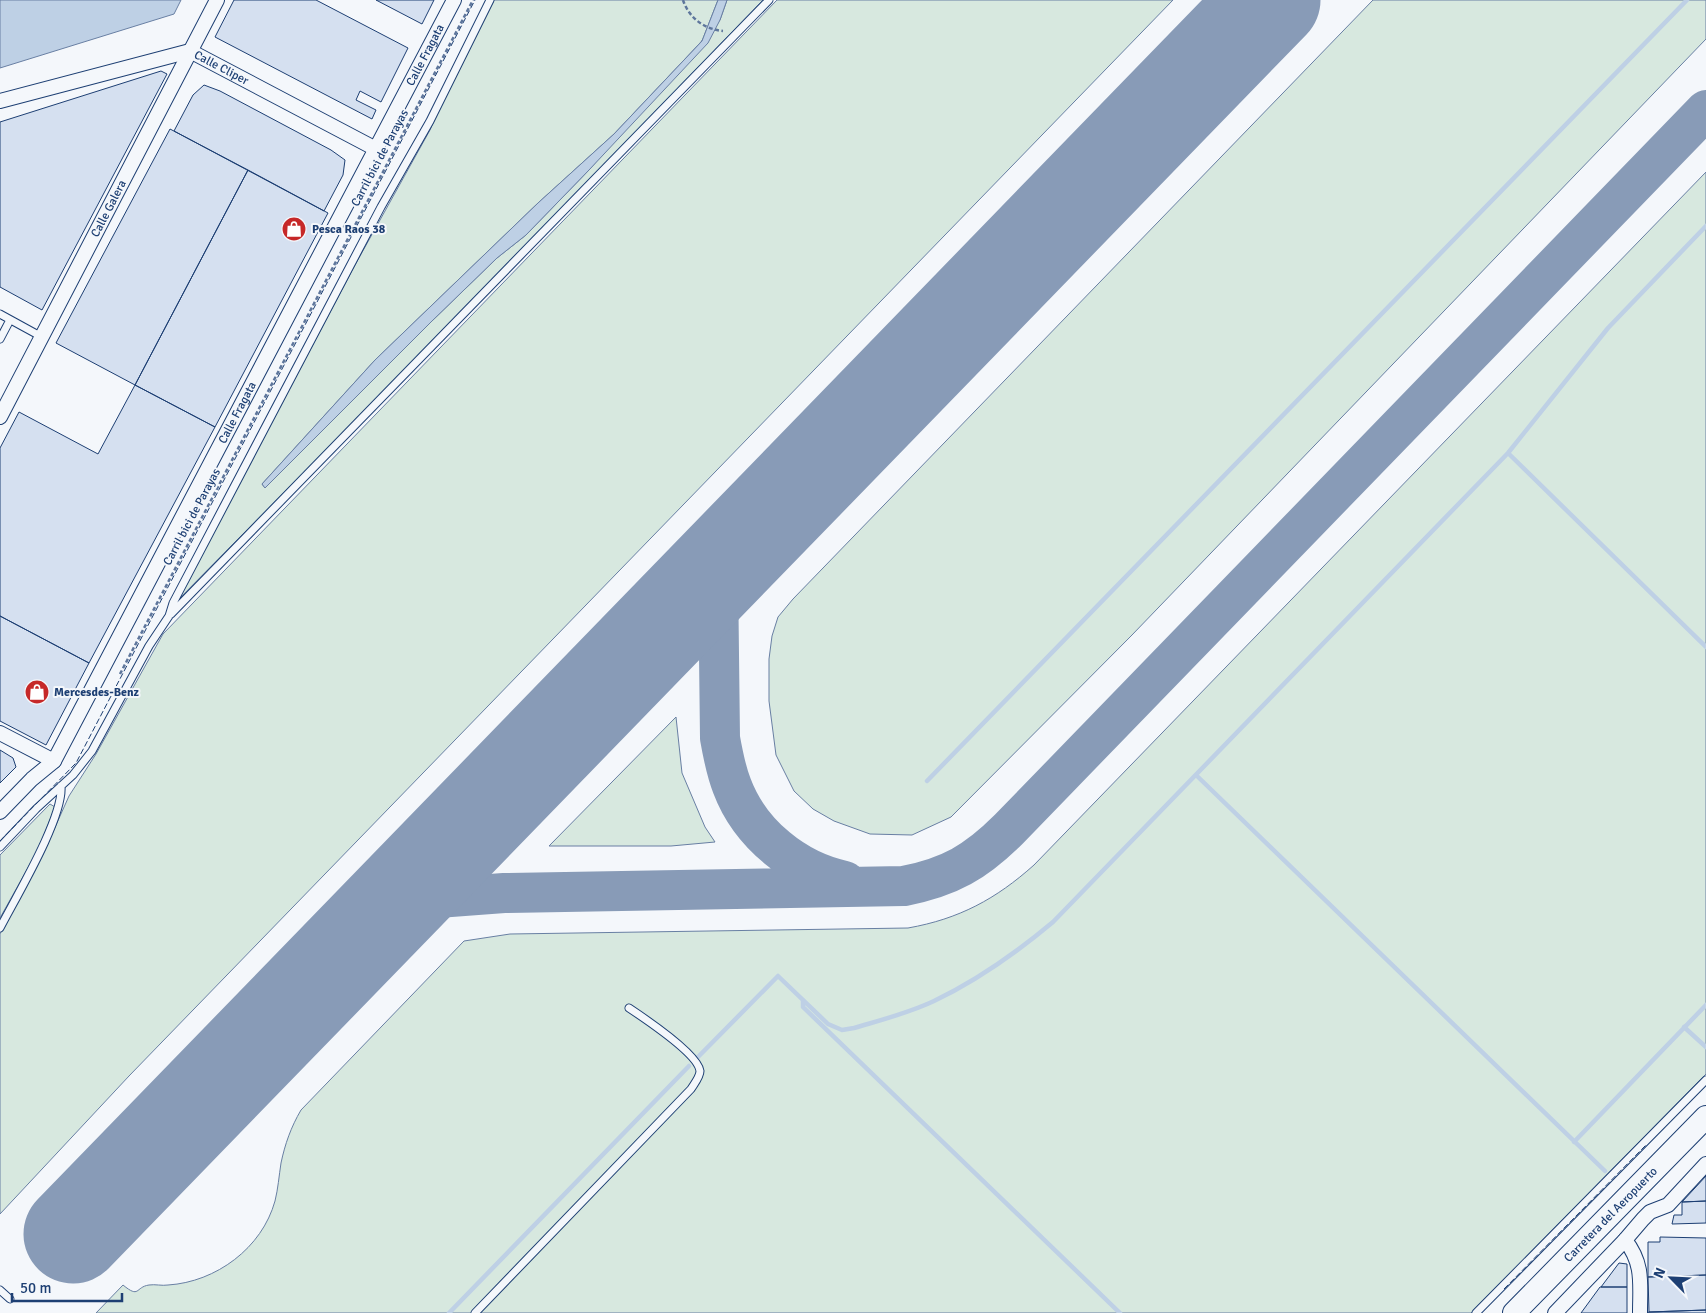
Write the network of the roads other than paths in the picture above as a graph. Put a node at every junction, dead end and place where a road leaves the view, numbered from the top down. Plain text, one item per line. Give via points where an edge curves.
1 (217, 0) edge
2 (454, 0) edge
3 (490, 0) edge
4 (769, 0) edge
5 (190, 51) junction
6 (0, 101) edge
7 (376, 149) junction
8 (0, 314) edge
9 (10, 320) junction
10 (42, 337) junction
11 (0, 339) edge
12 (0, 417) edge
13 (168, 616) junction
14 (0, 734) edge
15 (54, 762) junction
16 (61, 786) junction
17 (0, 812) edge
18 (0, 847) edge
19 (0, 928) edge
20 (629, 1008) dead end
21 (1706, 1080) edge
22 (1706, 1117) edge
23 (1706, 1164) edge
24 (1625, 1240) junction
25 (0, 1290) edge
26 (10, 1299) dead end
27 (475, 1313) edge
28 (1476, 1313) edge
29 (1514, 1313) edge
30 (1555, 1313) edge
31 (1640, 1313) edge

1 - 5 street, Calle Galera
2 - 7 street, Calle Fragata
3 - 13 lane via 430,121 380,207
4 - 13 lane
5 - 6 street, Calle Cliper
5 - 7 street, Calle Cliper
5 - 10 street, Calle Galera
7 - 15 street, Calle Fragata
8 - 9 lane
9 - 10 lane
9 - 11 lane
10 - 12 street, Calle Galera
13 - 16 lane via 92,751
14 - 15 street
15 - 17 street, Calle Fragata
16 - 18 lane
16 - 19 lane via 60,802 48,834
20 - 27 lane via 696,1062 700,1071 698,1077 691,1089
21 - 28 lane
22 - 29 highway, Carretera del Aeropuerto
23 - 24 street via 1668,1205 1650,1212
24 - 30 street
24 - 31 street via 1634,1250 1640,1266
25 - 26 lane

